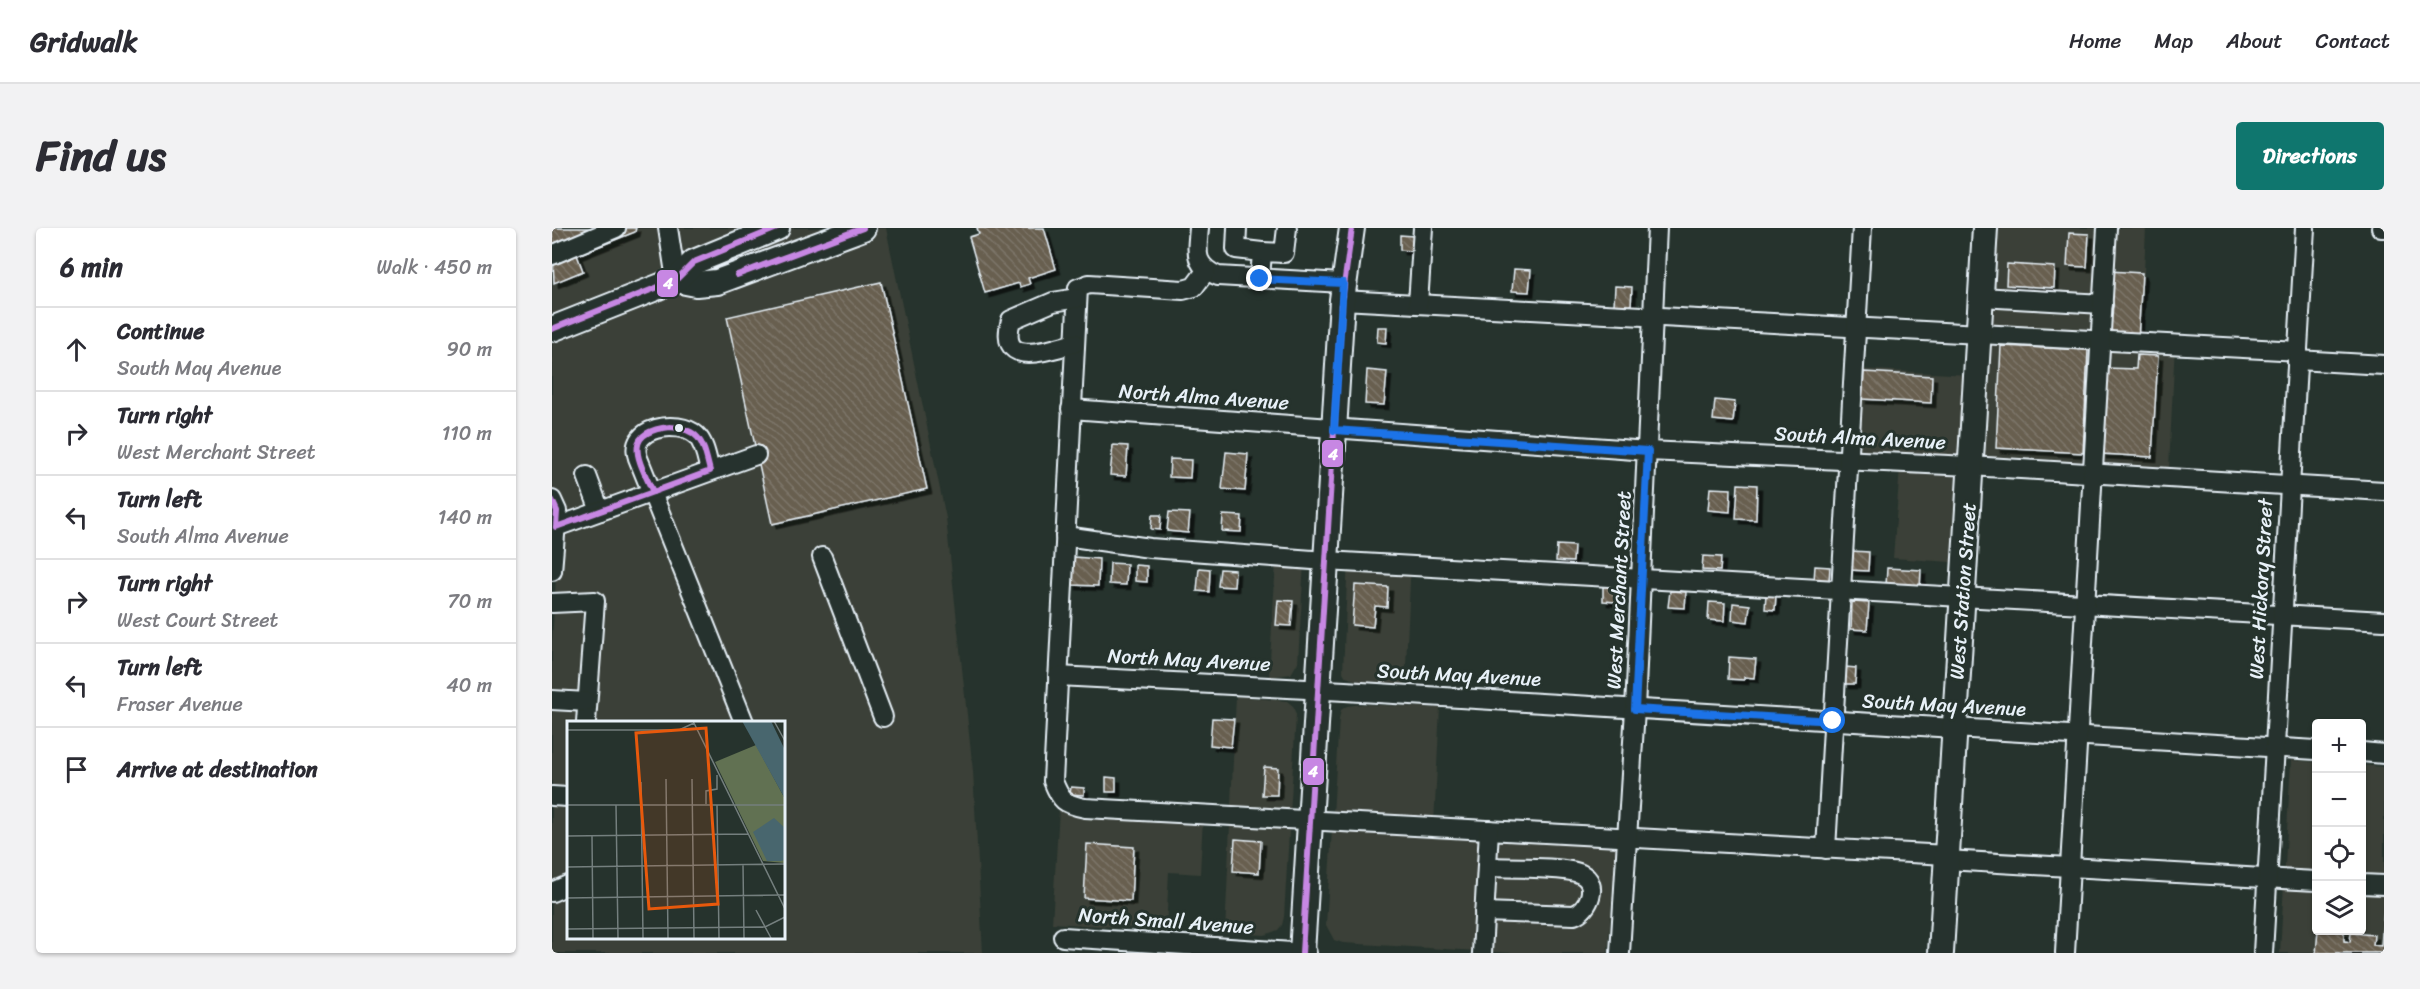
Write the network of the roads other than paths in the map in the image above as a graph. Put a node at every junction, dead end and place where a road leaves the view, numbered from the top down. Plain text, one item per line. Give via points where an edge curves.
1 (616, 228) edge
2 (668, 228) edge
3 (777, 228) edge
4 (863, 228) edge
5 (1199, 228) edge
6 (1237, 228) edge
7 (1287, 228) edge
8 (1340, 228) edge
9 (1352, 228) edge
10 (1423, 228) edge
11 (1658, 228) edge
12 (1862, 228) edge
13 (1985, 228) edge
14 (2107, 228) edge
15 (2305, 228) edge
16 (1262, 252) junction
17 (552, 255) edge
18 (1206, 271) junction
19 (1260, 279) junction
20 (676, 280) junction
21 (1343, 292) junction
22 (1981, 297) junction
23 (1077, 298) junction
24 (1418, 304) junction
25 (2103, 304) junction
26 (1654, 317) junction
27 (1856, 328) junction
28 (552, 329) edge
29 (1978, 334) junction
30 (2101, 342) junction
31 (1074, 343) junction
32 (2297, 356) junction
33 (2384, 365) edge
34 (1071, 409) junction
35 (1334, 430) junction
36 (1648, 451) junction
37 (756, 455) dead end
38 (1848, 460) junction
39 (1970, 466) junction
40 (710, 471) junction
41 (2093, 474) junction
42 (587, 476) dead end
43 (2290, 485) junction
44 (2384, 491) edge
45 (653, 492) junction
46 (552, 500) edge
47 (600, 511) junction
48 (556, 526) junction
49 (1065, 536) junction
50 (822, 557) dead end
51 (1326, 561) junction
52 (552, 571) edge
53 (1642, 578) junction
54 (1841, 590) junction
55 (1962, 596) junction
56 (552, 603) edge
57 (2085, 604) junction
58 (2282, 615) junction
59 (2384, 621) edge
60 (1058, 676) junction
61 (1318, 690) junction
62 (552, 700) edge
63 (587, 702) junction
64 (1635, 709) junction
65 (883, 717) dead end
66 (586, 721) edge
67 (744, 721) edge
68 (1833, 721) junction
69 (1954, 728) junction
70 (2078, 735) junction
71 (2275, 747) junction
72 (2312, 750) edge
73 (2366, 752) edge
74 (2384, 754) edge
75 (552, 796) edge
76 (567, 797) edge
77 (1310, 820) junction
78 (1489, 830) junction
79 (1627, 838) junction
80 (1826, 849) junction
81 (1946, 858) junction
82 (1487, 867) junction
83 (2070, 867) junction
84 (2267, 879) junction
85 (2312, 881) edge
86 (2366, 884) edge
87 (567, 885) edge
88 (2384, 885) edge
89 (552, 892) edge
90 (1591, 898) junction
91 (1623, 900) junction
92 (1484, 912) junction
93 (1063, 937) dead end
94 (1103, 946) edge
95 (1223, 950) edge
96 (1260, 952) edge
97 (1302, 953) edge
98 (1307, 953) edge
99 (1482, 953) edge
100 (1620, 953) edge
101 (1941, 953) edge
102 (2065, 953) edge
103 (2263, 953) edge

1 - 17 street
2 - 20 street
3 - 20 main road via 694,262
4 - 20 main road via 717,282 696,284
5 - 18 street via 1197,256
6 - 16 street via 1236,249
7 - 16 street via 1284,253
8 - 21 main road
9 - 21 main road
10 - 24 street
11 - 26 street, West Merchant Street
12 - 27 street
13 - 22 main road, West Station Street
14 - 25 street
15 - 32 street, West Hickory Street
16 - 19 street
18 - 19 street via 1218,276
18 - 23 street via 1194,287 1183,290 1089,284 1078,288
19 - 21 street
20 - 28 main road
21 - 24 street
21 - 35 main road
22 - 25 street
22 - 29 main road, West Station Street
23 - 31 street
23 - 31 street via 1053,302 1011,320 1007,332 1011,346 1021,353 1035,354
24 - 26 street
25 - 30 street
26 - 27 street
26 - 36 street, West Merchant Street
27 - 29 street
27 - 38 street
29 - 30 street
29 - 39 main road, West Station Street
30 - 32 street
30 - 41 street
31 - 34 street
32 - 33 street
32 - 43 street, West Hickory Street
34 - 35 street, North Alma Avenue
34 - 49 street
35 - 36 street, South Alma Avenue
35 - 51 main road
36 - 38 street, South Alma Avenue
36 - 53 street, West Merchant Street
37 - 40 street
38 - 39 street, South Alma Avenue
38 - 54 street
39 - 41 street, South Alma Avenue
39 - 55 main road, West Station Street
40 - 45 street
40 - 45 street via 698,437 684,427 652,430 639,441 636,452
41 - 43 street, South Alma Avenue
41 - 57 street
42 - 47 street
43 - 44 street, South Alma Avenue
43 - 58 street, West Hickory Street
45 - 47 street
45 - 67 street
46 - 48 street via 557,511
47 - 48 street
48 - 52 street
49 - 51 street via 1150,548
49 - 60 street
50 - 65 street
51 - 53 street
51 - 61 main road
53 - 54 street
53 - 64 street, West Merchant Street
54 - 55 street
54 - 68 street
55 - 57 street
55 - 69 main road, West Station Street
56 - 63 street via 595,601
57 - 58 street
57 - 70 street
58 - 59 street
58 - 71 street, West Hickory Street
60 - 61 street, North May Avenue
60 - 77 street via 1053,781 1065,803
61 - 64 street, South May Avenue
61 - 77 main road
62 - 63 street
63 - 66 street
64 - 68 street, South May Avenue
64 - 79 street, West Merchant Street
68 - 69 street, South May Avenue
68 - 80 street
69 - 70 street, South May Avenue
69 - 81 main road, West Station Street
70 - 71 street, South May Avenue
70 - 83 street
71 - 72 street, South May Avenue
71 - 84 street, West Hickory Street
73 - 74 street
75 - 76 street
77 - 78 street
77 - 97 main road
78 - 79 street
78 - 82 street
79 - 80 street
79 - 91 street, West Merchant Street
80 - 81 street
81 - 83 street
81 - 101 main road, West Station Street
82 - 90 street via 1581,874 1587,879
82 - 92 street
83 - 84 street
83 - 102 street
84 - 85 street
84 - 103 street, West Hickory Street
86 - 88 street
87 - 89 street
90 - 91 street
90 - 92 street via 1587,907 1574,915
91 - 100 street, West Merchant Street
92 - 99 street
93 - 94 street, North Small Avenue
94 - 95 street, North Small Avenue
95 - 96 street, North Small Avenue
96 - 97 street, North Small Avenue
97 - 98 street, North Small Avenue

